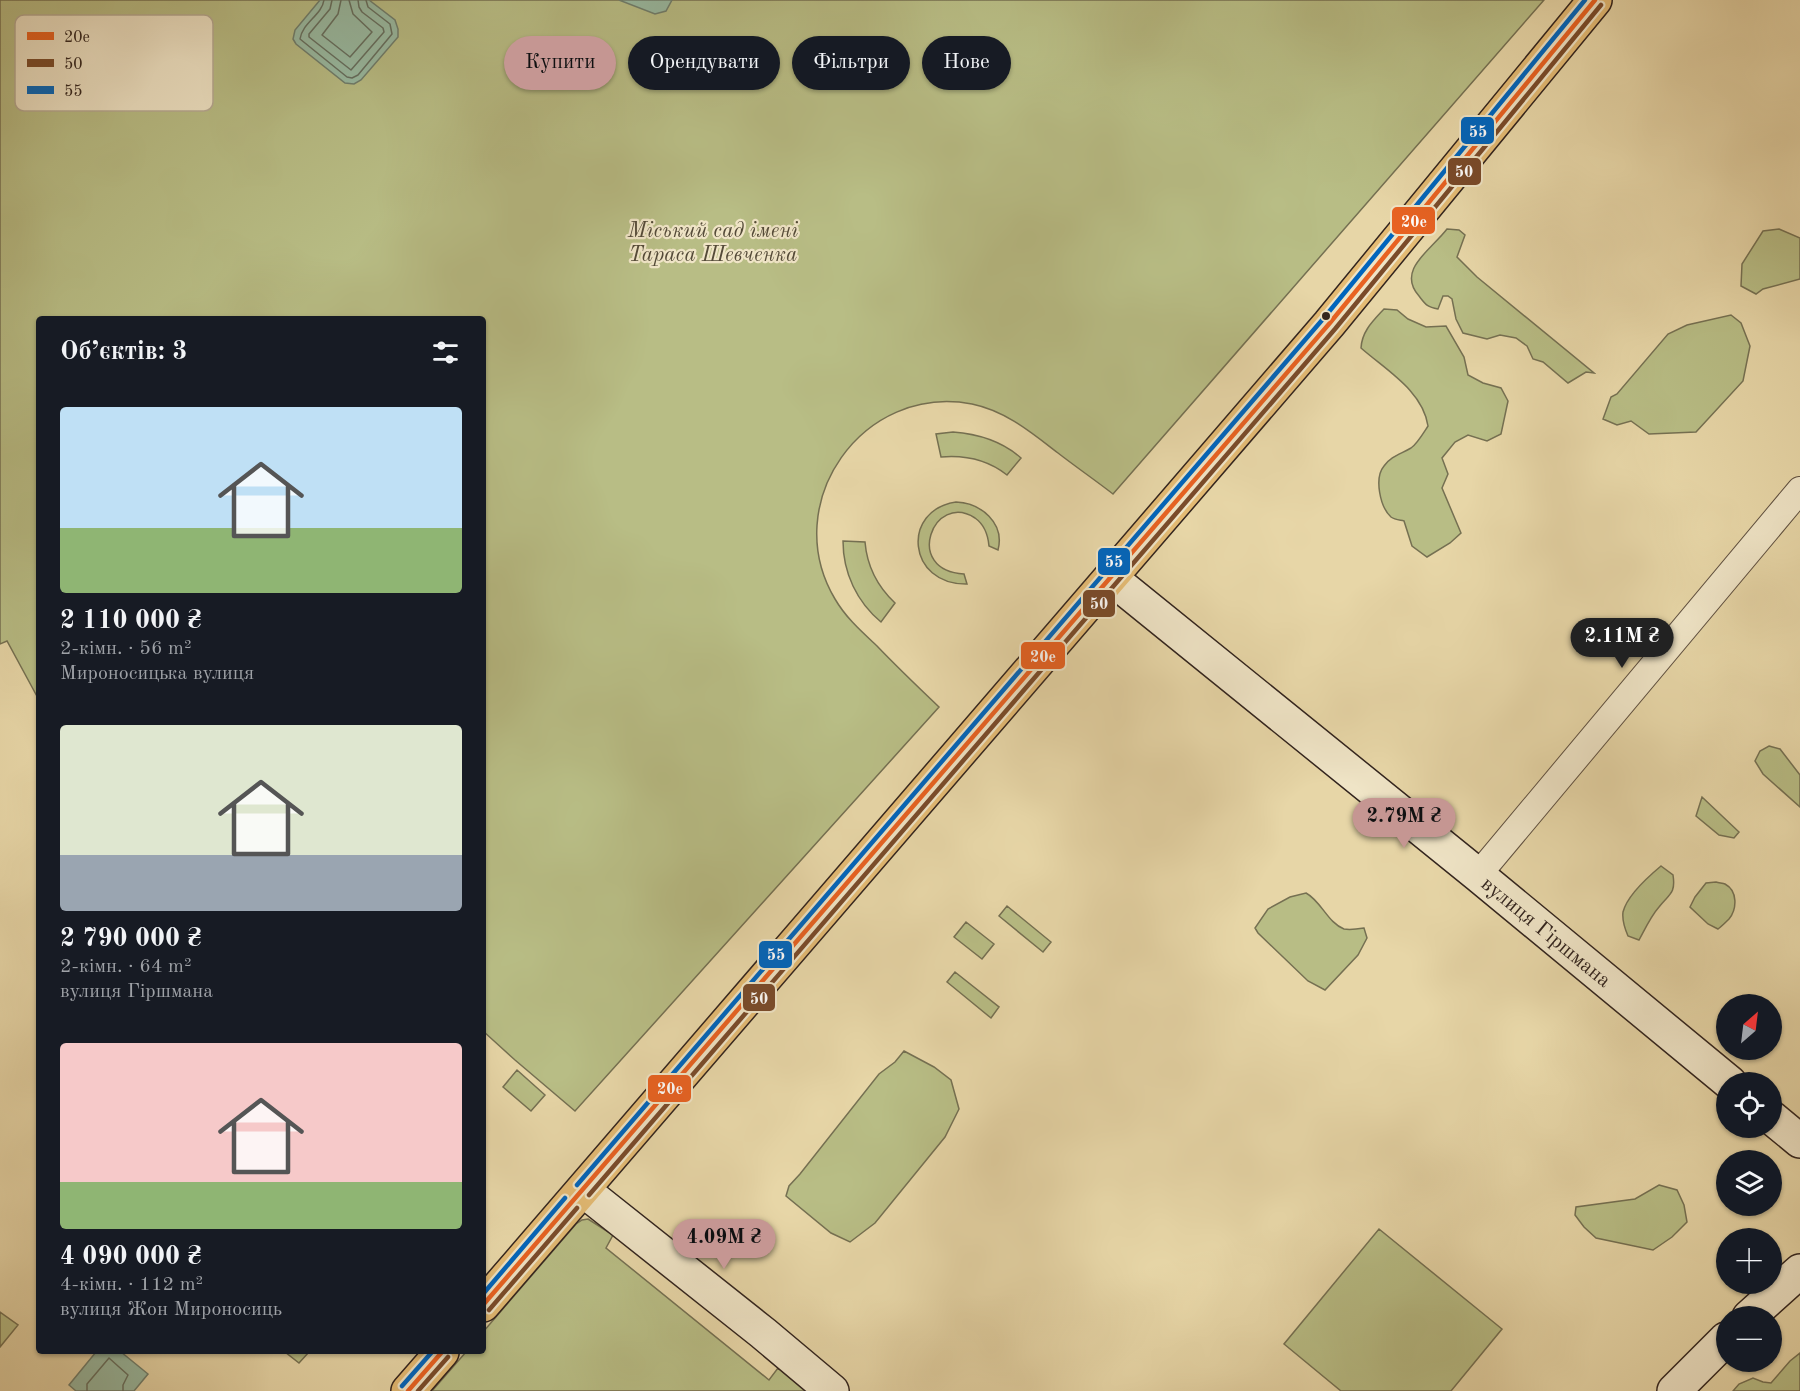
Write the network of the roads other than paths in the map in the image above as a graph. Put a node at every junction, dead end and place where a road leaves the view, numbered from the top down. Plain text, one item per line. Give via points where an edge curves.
1 (1595, 0) edge
2 (1800, 490) edge
3 (1111, 578) junction
4 (1478, 876) junction
5 (1717, 1072) edge
6 (1782, 1126) edge
7 (1800, 1141) edge
8 (583, 1190) junction
9 (1800, 1271) edge
10 (486, 1302) edge
11 (1761, 1306) edge
12 (1716, 1349) edge
13 (440, 1354) edge
14 (408, 1391) edge
15 (832, 1391) edge
16 (1674, 1391) edge

1 - 3 main road via 1329,324
2 - 4 street
3 - 4 street, вулиця Гіршмана
3 - 8 main road
4 - 5 street, вулиця Гіршмана
6 - 7 street
8 - 10 main road
8 - 15 street
9 - 11 street
12 - 16 street
13 - 14 main road

